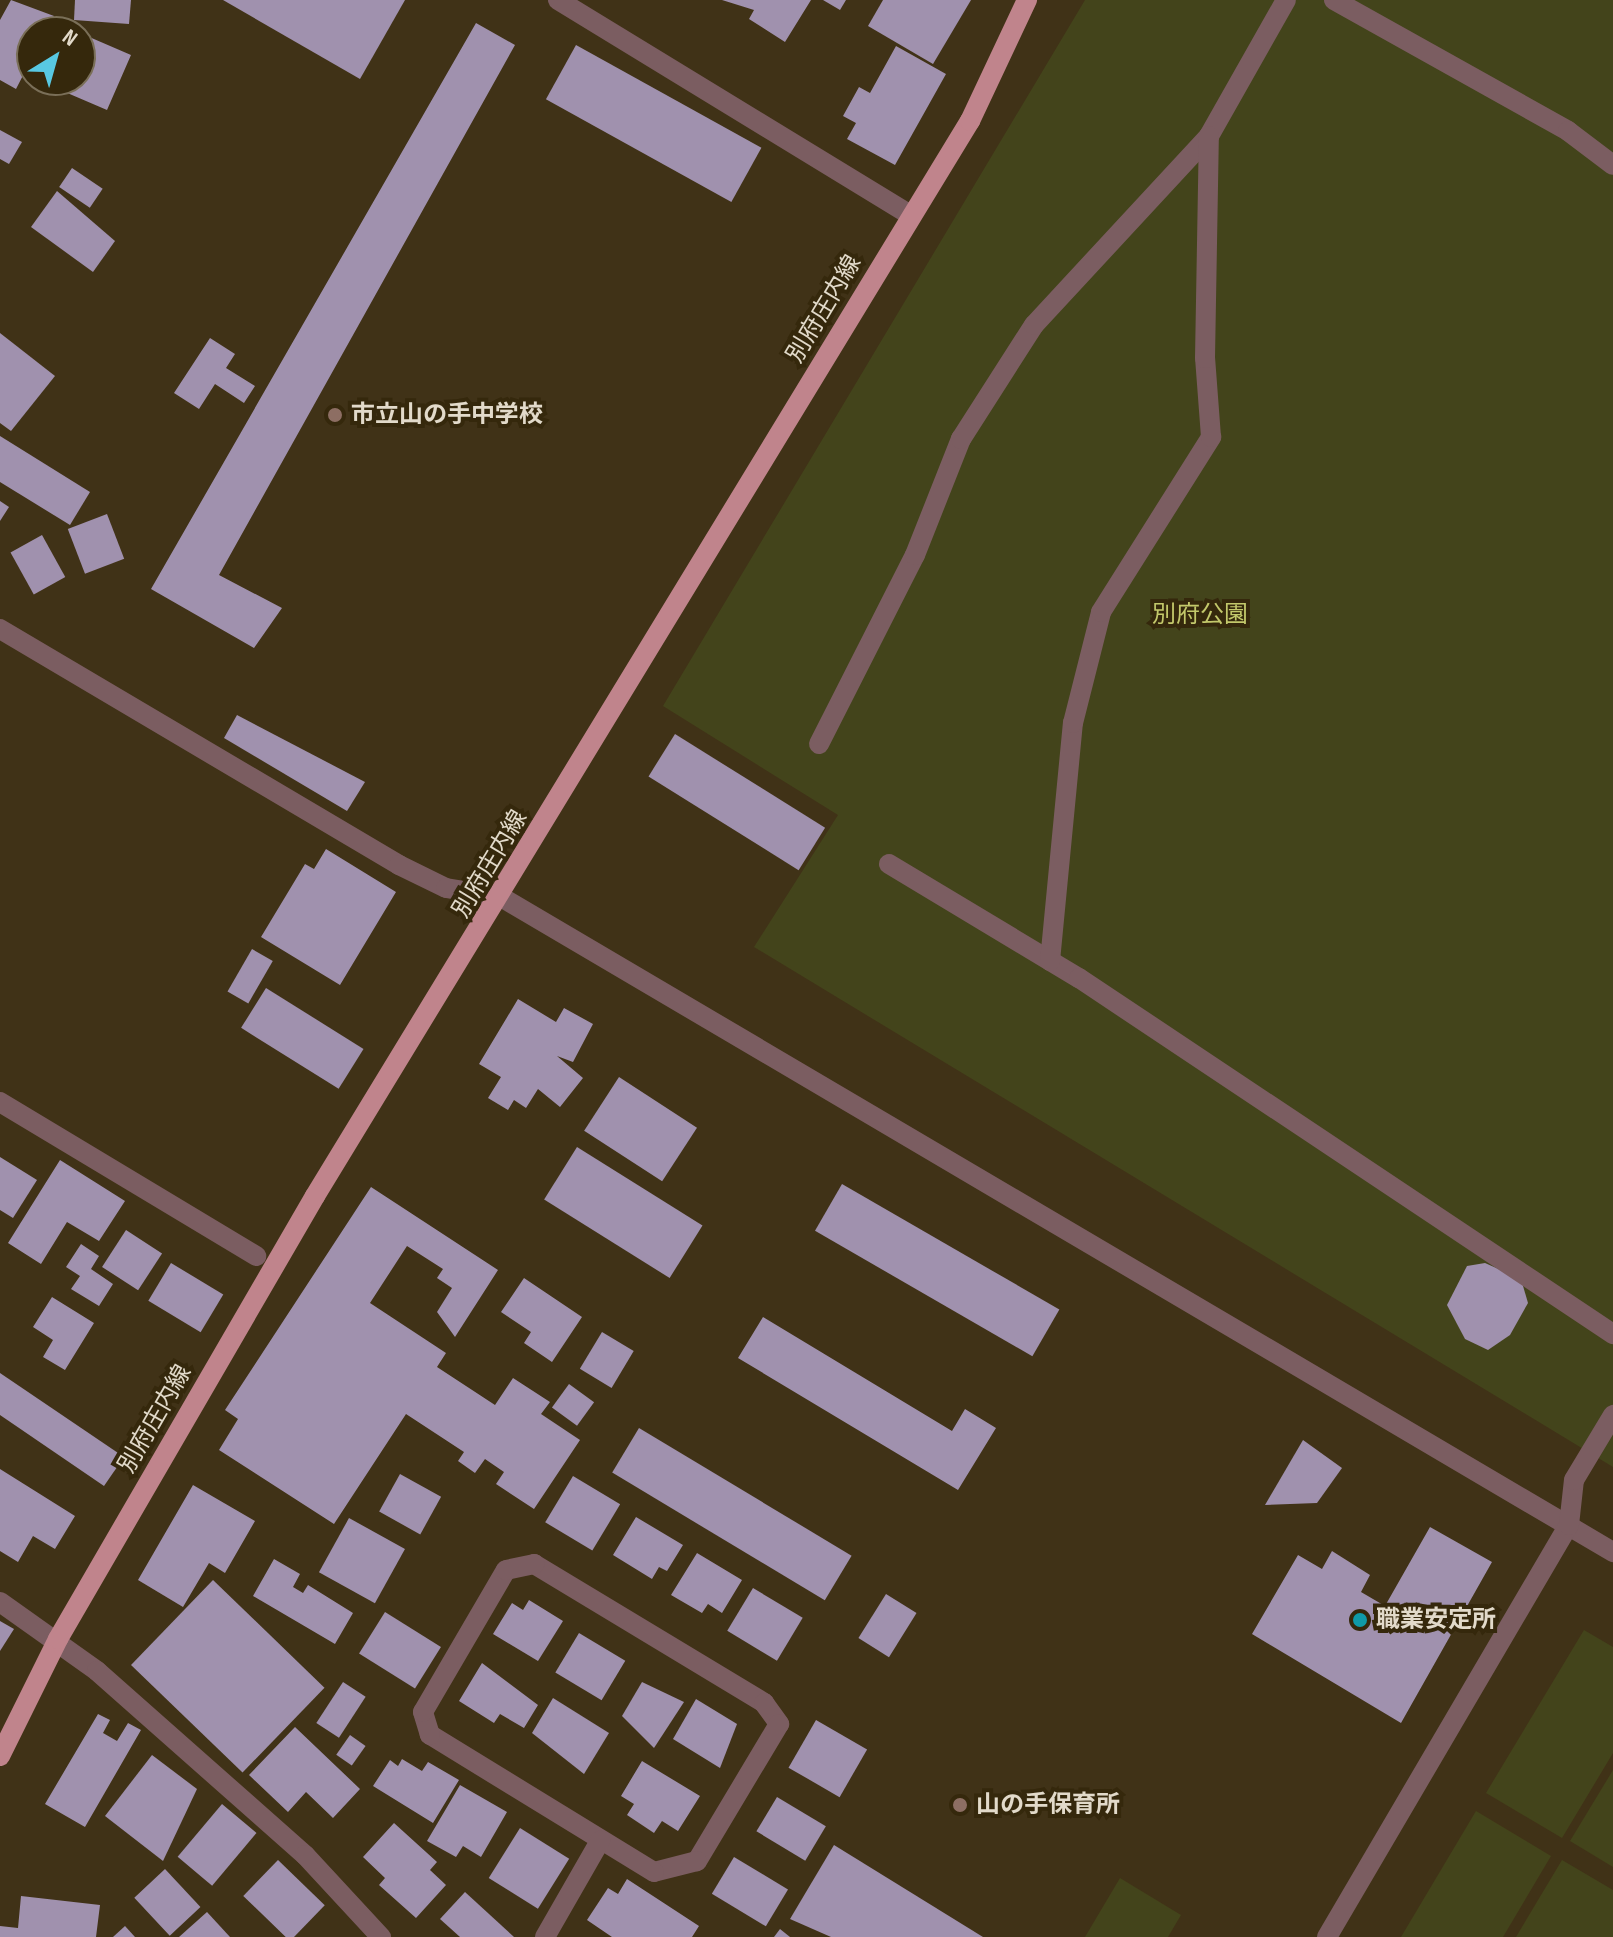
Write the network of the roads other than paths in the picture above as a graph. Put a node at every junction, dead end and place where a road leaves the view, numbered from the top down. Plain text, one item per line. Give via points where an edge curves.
1 (558, 0) edge
2 (1027, 0) edge
3 (1286, 0) edge
4 (1334, 0) edge
5 (1209, 136) junction
6 (1613, 165) edge
7 (910, 215) junction
8 (0, 629) edge
9 (819, 744) dead end
10 (889, 864) dead end
11 (501, 897) junction
12 (1050, 961) junction
13 (0, 1102) edge
14 (256, 1256) dead end
15 (1613, 1334) edge
16 (1613, 1415) edge
17 (1569, 1525) junction
18 (1613, 1552) edge
19 (0, 1602) edge
20 (58, 1639) junction
21 (0, 1756) edge
22 (600, 1841) junction
23 (381, 1937) edge
24 (545, 1937) edge
25 (1327, 1937) edge

1 - 7 street
2 - 7 main road, 別府庄内線 via 988,91
3 - 5 street
4 - 6 street via 1568,131
5 - 9 street via 1034,325 961,439 915,555
5 - 12 street via 1205,358 1211,437 1101,612 1073,723
7 - 11 main road, 別府庄内線
8 - 11 street via 399,865 446,888
10 - 12 street
11 - 17 street
11 - 20 main road, 別府庄内線 via 315,1196
12 - 15 street
13 - 14 street
16 - 17 street via 1574,1480
17 - 18 street
17 - 25 street
19 - 20 street
20 - 21 main road, 別府庄内線
20 - 23 street via 305,1855
22 - 22 street via 430,1735 423,1712 506,1570 534,1564 764,1703 779,1724 697,1861 654,1872
22 - 24 street

